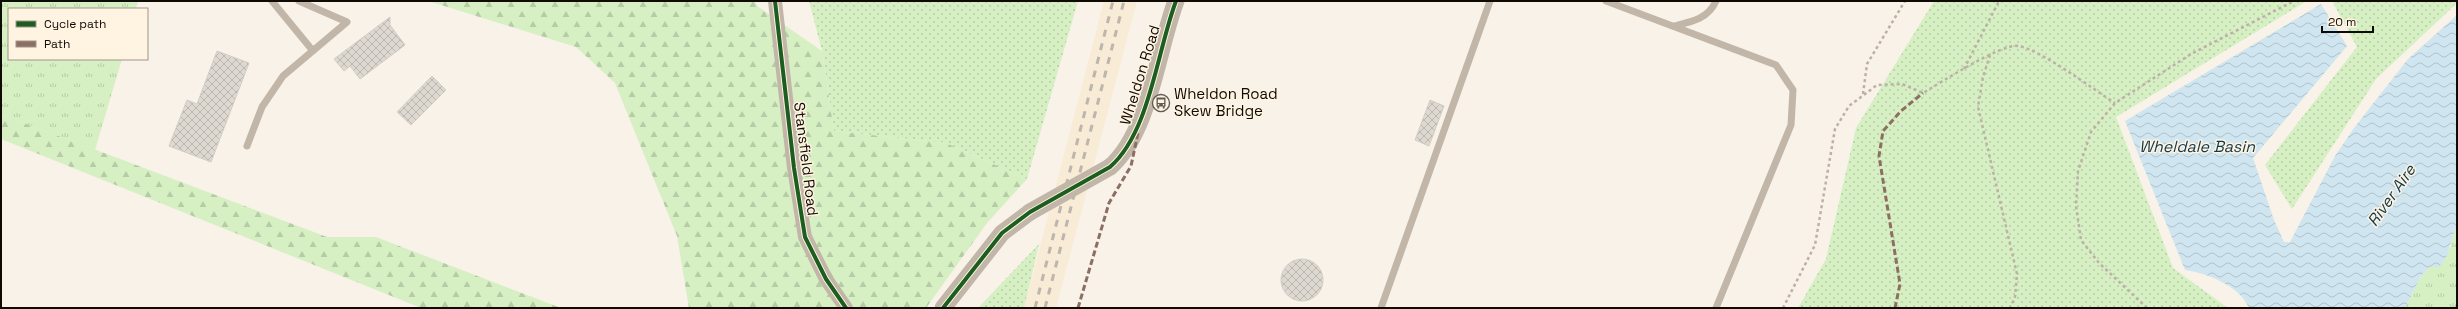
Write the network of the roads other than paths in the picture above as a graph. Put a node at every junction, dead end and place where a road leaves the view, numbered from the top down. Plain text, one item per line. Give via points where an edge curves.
1 (272, 1) edge
2 (299, 1) edge
3 (775, 1) edge
4 (1176, 1) edge
5 (1490, 1) edge
6 (1606, 1) edge
7 (1716, 1) edge
8 (1674, 26) junction
9 (313, 51) junction
10 (247, 146) dead end
11 (846, 308) edge
12 (943, 308) edge
13 (1381, 308) edge
14 (1716, 308) edge

1 - 9 lane
2 - 9 lane via 347,22
3 - 11 street, Stansfield Road via 794,168 805,237 826,279
4 - 12 street, Wheldon Road, bridge via 1139,125 1121,157 1110,167 1030,212 1002,233
5 - 13 lane
6 - 8 lane
7 - 8 lane via 1710,12 1698,20
8 - 14 lane via 1776,65 1793,90 1791,125
9 - 10 lane via 282,76 262,107

